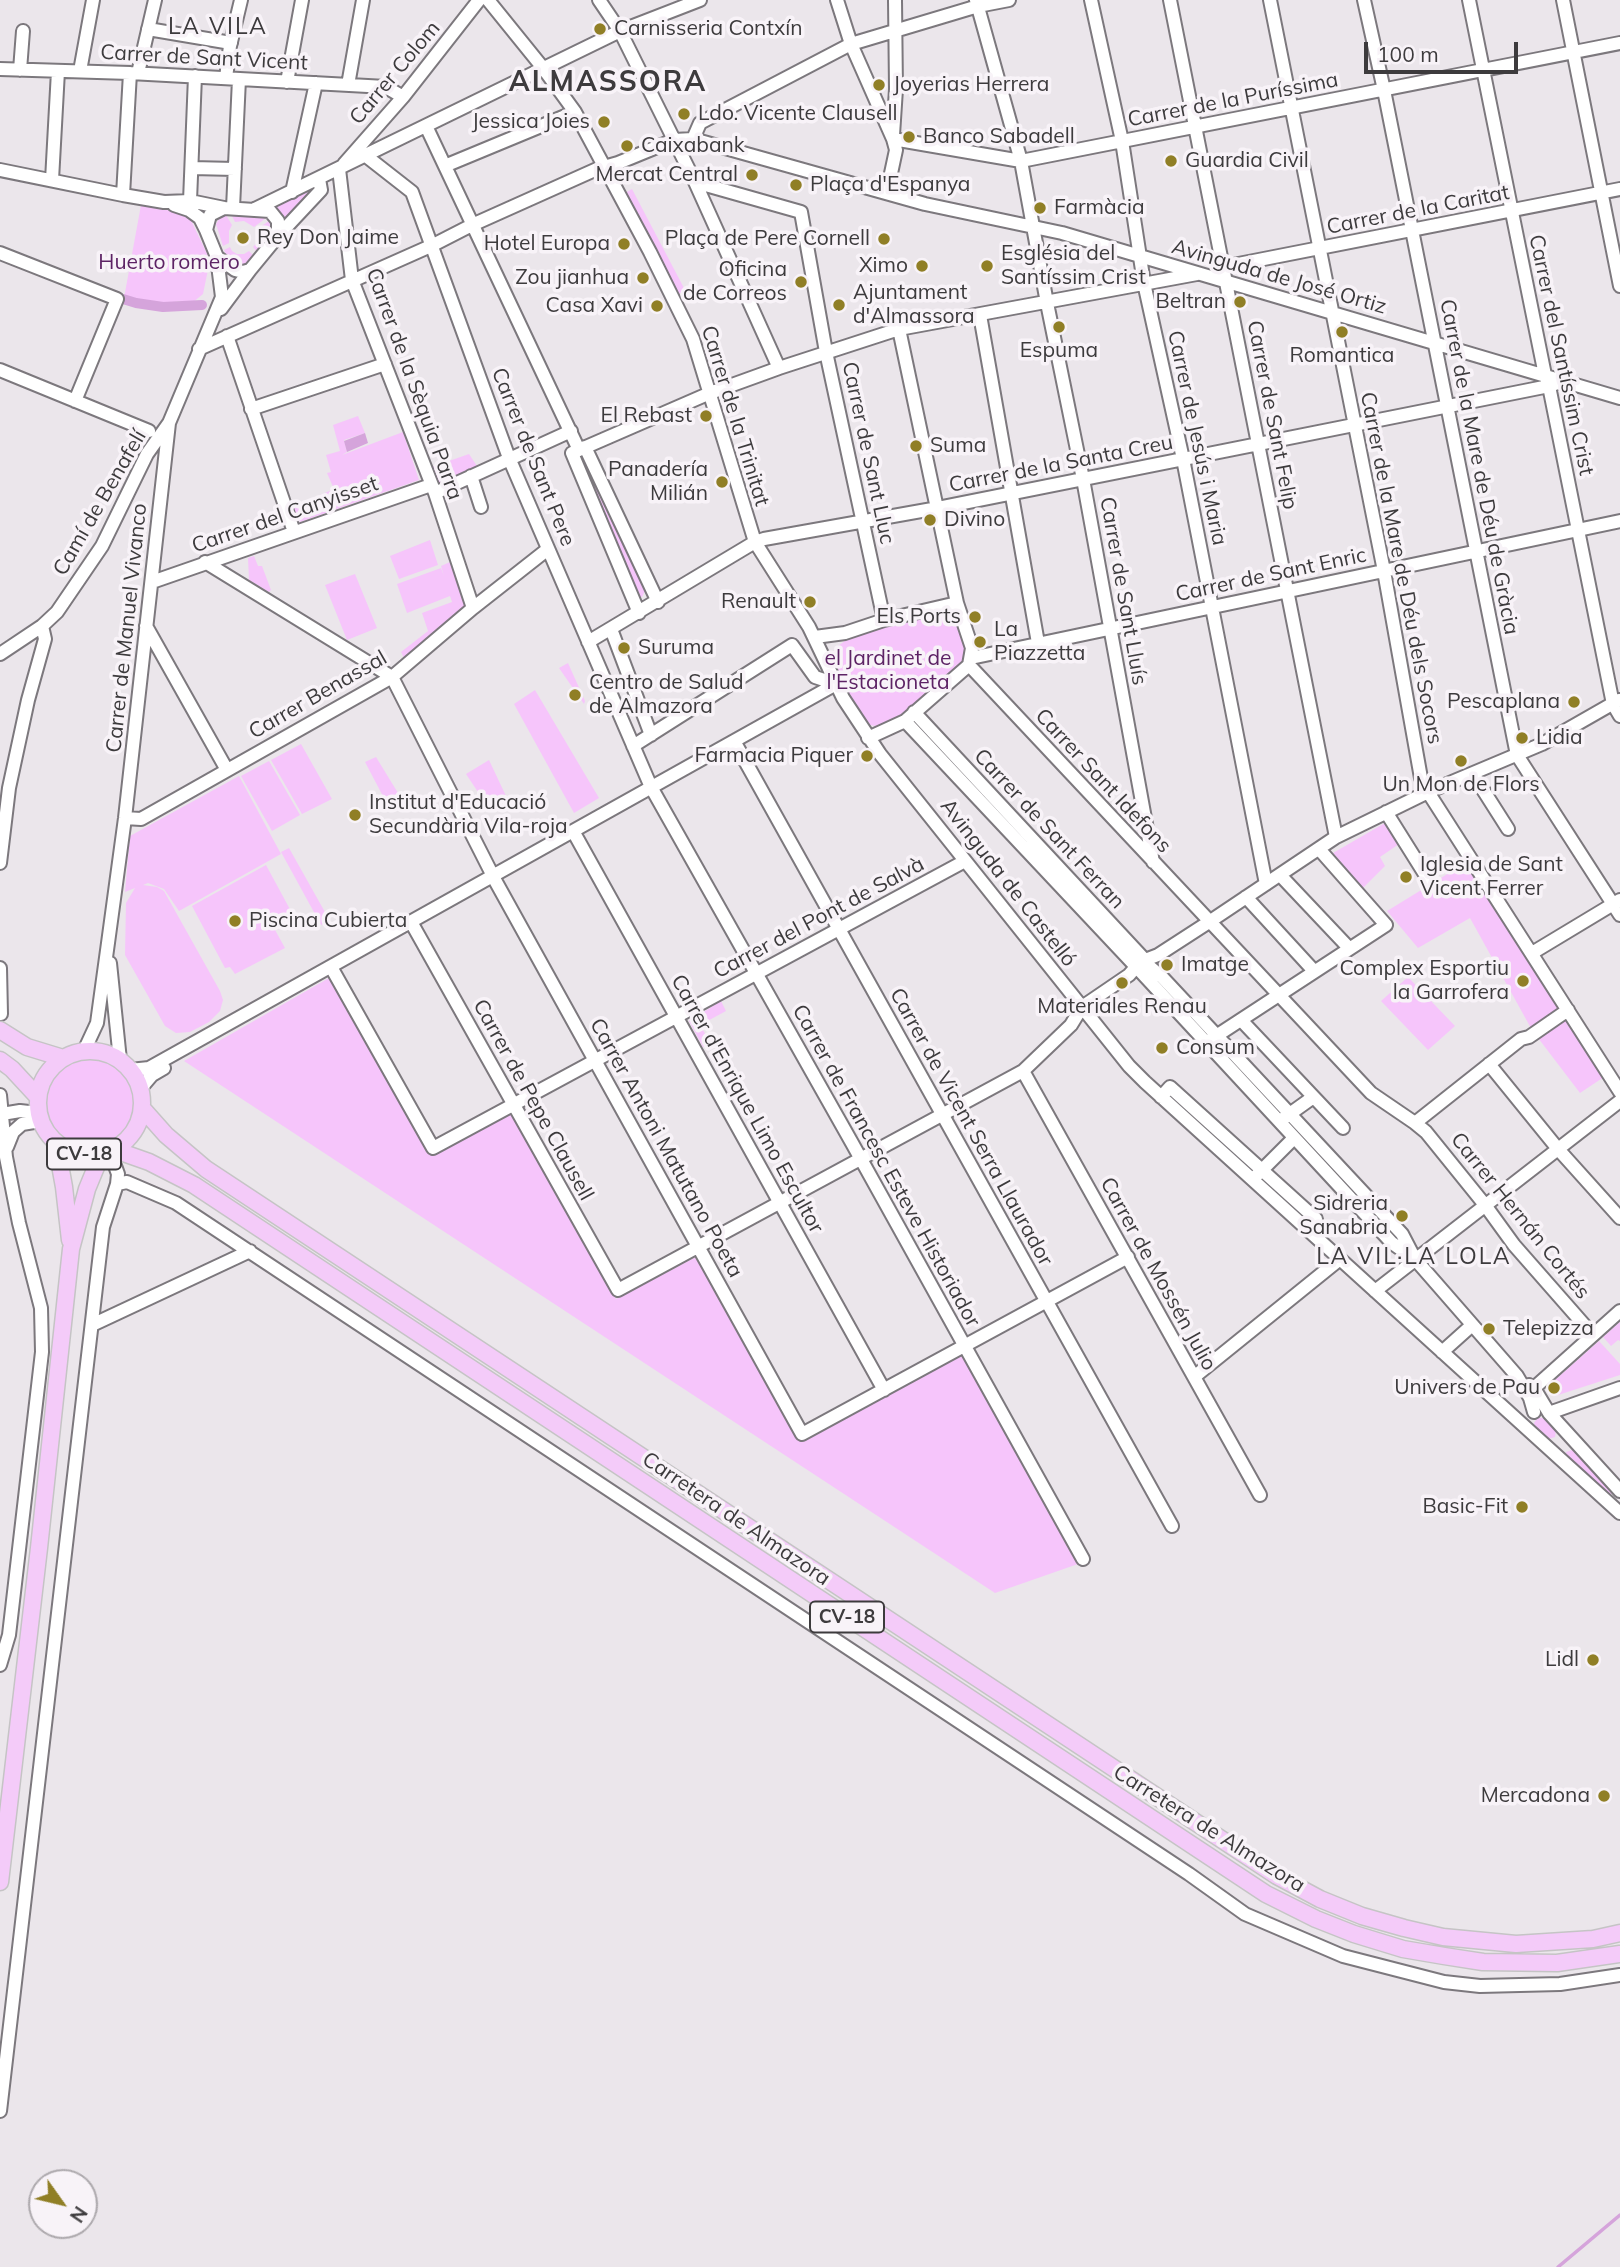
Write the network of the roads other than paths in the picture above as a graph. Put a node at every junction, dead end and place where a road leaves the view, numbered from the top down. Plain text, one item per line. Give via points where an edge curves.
1 (93, 0) edge
2 (155, 0) edge
3 (302, 0) edge
4 (363, 0) edge
5 (479, 0) edge
6 (488, 0) edge
7 (599, 0) edge
8 (700, 0) edge
9 (837, 0) edge
10 (895, 0) edge
11 (1009, 0) edge
12 (1091, 0) edge
13 (1170, 0) edge
14 (1270, 0) edge
15 (1364, 0) edge
16 (1469, 0) edge
17 (1563, 0) edge
18 (241, 1) edge
19 (977, 3) edge
20 (665, 6) edge
21 (148, 29) junction
22 (896, 29) junction
23 (23, 31) dead end
24 (620, 31) junction
25 (231, 43) junction
26 (1620, 43) edge
27 (851, 44) junction
28 (1574, 52) junction
29 (544, 68) junction
30 (0, 69) edge
31 (20, 70) junction
32 (58, 71) junction
33 (80, 71) junction
34 (1483, 71) junction
35 (134, 73) junction
36 (195, 76) junction
37 (233, 79) junction
38 (287, 82) junction
39 (316, 83) junction
40 (348, 85) junction
41 (1384, 90) junction
42 (403, 97) junction
43 (1293, 107) junction
44 (575, 111) junction
45 (426, 126) junction
46 (1195, 127) junction
47 (893, 138) junction
48 (693, 139) junction
49 (674, 140) junction
50 (1122, 141) junction
51 (366, 156) junction
52 (1021, 161) junction
53 (447, 165) junction
54 (604, 167) junction
55 (192, 168) junction
56 (235, 169) junction
57 (339, 169) junction
58 (0, 170) edge
59 (319, 179) junction
60 (52, 180) junction
61 (695, 182) junction
62 (1620, 189) edge
63 (292, 192) junction
64 (884, 192) junction
65 (1601, 192) junction
66 (123, 195) junction
67 (164, 201) junction
68 (190, 201) junction
69 (229, 208) junction
70 (255, 209) junction
71 (1511, 211) junction
72 (472, 225) junction
73 (1033, 226) junction
74 (206, 230) junction
75 (1412, 230) junction
76 (278, 236) junction
77 (433, 245) junction
78 (1320, 249) junction
79 (0, 253) edge
80 (1139, 256) junction
81 (217, 257) junction
82 (1223, 267) junction
83 (250, 270) junction
84 (1200, 274) junction
85 (352, 280) junction
86 (1226, 282) junction
87 (1144, 283) junction
88 (1620, 286) edge
89 (1047, 303) junction
90 (1332, 313) junction
91 (980, 315) junction
92 (210, 324) junction
93 (900, 329) junction
94 (227, 336) junction
95 (1434, 343) junction
96 (199, 349) junction
97 (826, 352) junction
98 (385, 364) junction
99 (779, 368) junction
100 (0, 370) edge
101 (1547, 381) junction
102 (710, 393) junction
103 (1620, 398) edge
104 (75, 401) junction
105 (1447, 406) junction
106 (251, 409) junction
107 (169, 423) junction
108 (1354, 425) junction
109 (149, 431) dead end
110 (571, 431) junction
111 (1258, 444) junction
112 (579, 450) junction
113 (166, 458) junction
114 (509, 458) junction
115 (1183, 459) junction
116 (141, 468) junction
117 (471, 476) junction
118 (1083, 479) junction
119 (431, 484) junction
120 (1010, 493) junction
121 (481, 507) dead end
122 (938, 508) junction
123 (1620, 521) edge
124 (863, 522) junction
125 (1578, 530) junction
126 (294, 532) junction
127 (755, 542) junction
128 (548, 549) junction
129 (1476, 552) junction
130 (205, 562) junction
131 (1384, 571) junction
132 (152, 582) junction
133 (1287, 592) junction
134 (658, 602) junction
135 (957, 603) junction
136 (1212, 607) junction
137 (473, 608) junction
138 (639, 613) junction
139 (884, 620) junction
140 (146, 625) junction
141 (42, 626) junction
142 (611, 629) junction
143 (1110, 629) junction
144 (588, 642) junction
145 (817, 643) junction
146 (1038, 643) junction
147 (0, 654) edge
148 (970, 662) junction
149 (391, 677) junction
150 (838, 687) junction
151 (1616, 702) edge
152 (909, 716) junction
153 (1620, 716) edge
154 (650, 735) junction
155 (868, 738) junction
156 (735, 744) junction
157 (633, 747) junction
158 (1517, 755) junction
159 (227, 770) junction
160 (1473, 774) junction
161 (653, 790) junction
162 (1428, 792) junction
163 (1386, 811) junction
164 (125, 818) junction
165 (1508, 829) dead end
166 (575, 834) junction
167 (1336, 837) junction
168 (1319, 849) junction
169 (965, 861) junction
170 (0, 863) edge
171 (1153, 863) junction
172 (1280, 874) junction
173 (495, 879) junction
174 (1428, 879) dead end
175 (1266, 884) junction
176 (1246, 897) junction
177 (1618, 906) edge
178 (1209, 922) junction
179 (413, 925) junction
180 (839, 929) junction
181 (108, 943) junction
182 (1349, 948) junction
183 (1532, 953) junction
184 (1143, 966) junction
185 (0, 968) edge
186 (332, 969) junction
187 (1314, 971) junction
188 (756, 974) junction
189 (1278, 995) junction
190 (1082, 1007) junction
191 (1568, 1010) junction
192 (1, 1014) edge
193 (677, 1017) junction
194 (1241, 1020) junction
195 (0, 1030) edge
196 (1211, 1040) junction
197 (84, 1051) junction
198 (63, 1058) junction
199 (0, 1060) edge
200 (595, 1060) junction
201 (1489, 1064) junction
202 (125, 1065) junction
203 (1023, 1071) junction
204 (140, 1089) junction
205 (1620, 1092) edge
206 (0, 1094) edge
207 (37, 1096) junction
208 (1312, 1098) junction
209 (1620, 1101) edge
210 (513, 1104) junction
211 (142, 1108) junction
212 (1290, 1114) junction
213 (943, 1115) junction
214 (21, 1117) junction
215 (39, 1117) junction
216 (3, 1118) junction
217 (1278, 1122) junction
218 (1415, 1123) junction
219 (1343, 1129) dead end
220 (1294, 1138) junction
221 (56, 1143) junction
222 (1558, 1149) junction
223 (6, 1151) junction
224 (109, 1153) junction
225 (861, 1159) junction
226 (1257, 1175) junction
227 (117, 1184) junction
228 (780, 1203) junction
229 (1485, 1205) junction
230 (1620, 1218) edge
231 (698, 1247) junction
232 (71, 1249) junction
233 (250, 1251) junction
234 (1128, 1257) junction
235 (1340, 1259) junction
236 (1415, 1259) junction
237 (1375, 1291) junction
238 (1046, 1301) junction
239 (1620, 1311) edge
240 (92, 1325) junction
241 (1471, 1326) junction
242 (1593, 1335) junction
243 (965, 1345) junction
244 (1442, 1352) junction
245 (1517, 1376) junction
246 (1194, 1377) junction
247 (1534, 1388) junction
248 (1620, 1388) edge
249 (884, 1390) junction
250 (1534, 1412) junction
251 (1549, 1413) junction
252 (1564, 1429) junction
253 (1530, 1431) junction
254 (1545, 1445) junction
255 (1620, 1490) edge
256 (1260, 1495) dead end
257 (1620, 1513) edge
258 (1171, 1525) dead end
259 (1083, 1559) dead end
260 (2, 1662) edge
261 (0, 1882) edge
262 (1620, 1933) edge
263 (1620, 1954) edge
264 (1620, 1975) edge
265 (0, 2111) edge

1 - 33 street
2 - 21 street
3 - 38 street
4 - 40 street
5 - 42 street, Carrer Colom
6 - 29 street, Carrer de la Trinitat
7 - 24 street
8 - 20 street
9 - 27 street
10 - 22 street
11 - 19 street
12 - 50 street, Carrer de Jesús i Maria
13 - 46 street, Carrer de Sant Felip
14 - 43 street, Carrer de la Mare de Déu dels Socors
15 - 41 street, Carrer de la Mare de Déu de Gràcia
16 - 34 street, Carrer del Santíssim Crist
17 - 28 street
18 - 25 street
19 - 22 street
19 - 52 street, Carrer de Sant Lluís
20 - 24 street
21 - 25 street
21 - 35 street
22 - 27 street
22 - 47 street
23 - 31 street
24 - 29 street
24 - 49 street
25 - 37 street
26 - 28 street, Carrer de la Puríssima
27 - 47 street
27 - 48 street via 700,123
28 - 34 street, Carrer de la Puríssima
28 - 65 street
29 - 44 street, Carrer de la Trinitat
29 - 45 street
30 - 31 street, Carrer de Sant Vicent
31 - 32 street, Carrer de Sant Vicent
32 - 33 street, Carrer de Sant Vicent
32 - 60 street
33 - 35 street, Carrer de Sant Vicent
34 - 41 street, Carrer de la Puríssima
34 - 71 street, Carrer del Santíssim Crist
35 - 36 street, Carrer de Sant Vicent
35 - 66 street
36 - 37 street, Carrer de Sant Vicent
36 - 55 street
37 - 38 street, Carrer de Sant Vicent
37 - 56 street
38 - 39 street, Carrer de Sant Vicent
39 - 40 street, Carrer de Sant Vicent
39 - 63 street
40 - 42 street, Carrer de Sant Vicent via 386,87
41 - 43 street, Carrer de la Puríssima
41 - 75 street, Carrer de la Mare de Déu de Gràcia
42 - 57 street, Carrer Colom
43 - 46 street, Carrer de la Puríssima
43 - 78 street, Carrer de la Mare de Déu dels Socors
44 - 53 street
44 - 54 street, Carrer de la Trinitat
45 - 51 street
45 - 53 street
46 - 50 street, Carrer de la Puríssima
46 - 82 street, Carrer de Sant Felip
47 - 52 street, Carrer de la Puríssima
47 - 64 street via 896,150
48 - 49 street
48 - 64 street
49 - 54 street
49 - 61 street
50 - 52 street, Carrer de la Puríssima
50 - 80 street, Carrer de Jesús i Maria
51 - 57 street
51 - 77 street, Carrer de Sant Pere via 412,192
52 - 73 street, Carrer de Sant Lluís
53 - 72 street
54 - 72 street
54 - 102 street, Carrer de la Trinitat via 684,319
55 - 56 street
55 - 68 street
56 - 69 street
57 - 59 street
57 - 85 street, Carrer de la Sèquia Parra
58 - 60 street
59 - 63 street
59 - 76 street via 321,190
60 - 66 street
61 - 97 street, Carrer de Sant Lluc via 801,212
61 - 99 street
62 - 65 street, Carrer de la Caritat
63 - 70 street
64 - 73 street, Avinguda de José Ortiz
65 - 71 street, Carrer de la Caritat
65 - 88 street
66 - 67 street
67 - 68 street
67 - 74 street via 189,210
68 - 69 street
69 - 70 street
69 - 74 street via 210,215
70 - 76 street via 270,211 278,221
71 - 75 street, Carrer de la Caritat
71 - 101 street, Carrer del Santíssim Crist
72 - 77 street
72 - 110 street
73 - 80 street, Avinguda de José Ortiz
73 - 89 street, Carrer de Sant Lluís
74 - 81 street
75 - 78 street, Carrer de la Caritat
75 - 95 street, Carrer de la Mare de Déu de Gràcia
76 - 83 street
77 - 85 street
77 - 114 street, Carrer de Sant Pere
78 - 82 street, Carrer de la Caritat
78 - 90 street, Carrer de la Mare de Déu dels Socors
79 - 104 street via 117,299
80 - 84 street, Avinguda de José Ortiz
80 - 87 street, Carrer de Jesús i Maria
81 - 83 street via 235,270
81 - 92 street via 222,297
82 - 86 street, Carrer de Sant Felip
83 - 92 street
84 - 86 street, Avinguda de José Ortiz
84 - 87 street
85 - 94 street
85 - 98 street, Carrer de la Sèquia Parra
86 - 90 street, Avinguda de José Ortiz
86 - 111 street, Carrer de Sant Felip
87 - 89 street
87 - 115 street, Carrer de Jesús i Maria
89 - 91 street
89 - 118 street, Carrer de Sant Lluís
90 - 95 street, Avinguda de José Ortiz
90 - 108 street, Carrer de la Mare de Déu dels Socors
91 - 93 street
91 - 120 street
92 - 94 street
92 - 96 street, Carrer de Manuel Vivanco
93 - 97 street
93 - 122 street
94 - 96 street
94 - 106 street
95 - 101 street, Avinguda de José Ortiz
95 - 105 street, Carrer de la Mare de Déu de Gràcia
96 - 107 street, Carrer de Manuel Vivanco
97 - 99 street
97 - 124 street, Carrer de Sant Lluc
98 - 106 street
98 - 119 street, Carrer de la Sèquia Parra
99 - 102 street
100 - 104 street
101 - 103 street, Carrer de la Santa Creu via 1564,381
101 - 105 street, Carrer de la Santa Creu
101 - 125 street, Carrer del Santíssim Crist
102 - 112 street
102 - 127 street, Carrer de la Trinitat
104 - 109 street
105 - 108 street, Carrer de la Santa Creu
105 - 129 street, Carrer de la Mare de Déu de Gràcia
106 - 126 street
107 - 113 street, Carrer de Manuel Vivanco
107 - 116 street, Camí de Benafelí
108 - 111 street, Carrer de la Santa Creu
108 - 131 street, Carrer de la Mare de Déu dels Socors
110 - 112 street
110 - 114 street, Carrer del Canyisset
111 - 115 street, Carrer de la Santa Creu
111 - 133 street, Carrer de Sant Felip
112 - 134 street
112 - 138 street
113 - 116 street via 153,455
113 - 132 street, Carrer de Manuel Vivanco
114 - 117 street, Carrer del Canyisset
114 - 128 street, Carrer de Sant Pere
115 - 118 street, Carrer de la Santa Creu
115 - 136 street, Carrer de Jesús i Maria
116 - 141 street, Camí de Benafelí via 89,568
117 - 119 street, Carrer del Canyisset
117 - 121 street
118 - 120 street, Carrer de la Santa Creu
118 - 143 street, Carrer de Sant Lluís
119 - 126 street, Carrer del Canyisset
119 - 137 street, Carrer de la Sèquia Parra
120 - 122 street, Carrer de la Santa Creu
120 - 146 street
122 - 124 street, Carrer de la Santa Creu
122 - 135 street
123 - 125 street, Carrer de Sant Enric
124 - 127 street, Carrer de la Santa Creu
124 - 139 street, Carrer de Sant Lluc
125 - 129 street, Carrer de Sant Enric
125 - 151 street, Carrer del Santíssim Crist
126 - 130 street, Carrer del Canyisset
127 - 134 street, Carrer de la Santa Creu
127 - 145 street, Carrer de la Trinitat
128 - 137 street, Carrer Benassal
128 - 144 street, Carrer de Sant Pere
129 - 131 street, Carrer de Sant Enric
129 - 158 street, Carrer de la Mare de Déu de Gràcia
130 - 132 street, Carrer del Canyisset
130 - 149 street
131 - 133 street, Carrer de Sant Enric
131 - 162 street, Carrer de la Mare de Déu dels Socors via 1421,778
132 - 140 street, Carrer de Manuel Vivanco
133 - 136 street, Carrer de Sant Enric
133 - 167 street, Carrer de Sant Felip
134 - 138 street, Carrer de la Santa Creu
135 - 139 street
135 - 148 street via 972,648
136 - 143 street, Carrer de Sant Enric
136 - 175 street, Carrer de Jesús i Maria
137 - 149 street, Carrer Benassal
138 - 142 street, Carrer de la Santa Creu
139 - 145 street
140 - 159 street
140 - 164 street, Carrer de Manuel Vivanco
141 - 147 street, Camí de Benafelí
141 - 170 street via 45,639 9,788
142 - 144 street, Carrer de la Santa Creu
142 - 154 street
143 - 146 street, Carrer de Sant Enric
143 - 171 street, Carrer de Sant Lluís
144 - 157 street, Carrer de Sant Pere
145 - 150 street, Avinguda de Castelló
146 - 148 street, Carrer de Sant Enric
148 - 152 street
148 - 171 street, Carrer Sant Idefons
149 - 159 street, Carrer Benassal
149 - 173 street, Carrer Antoni Matutano Poeta
150 - 154 street, Avinguda de Castelló via 815,677 792,645
150 - 155 street, Avinguda de Castelló
150 - 156 street
151 - 153 street, Carrer del Santíssim Crist
151 - 158 street
152 - 155 street
152 - 184 street, Carrer de Sant Ferran via 1115,946
154 - 157 street
155 - 169 street, Avinguda de Castelló
156 - 161 street
156 - 180 street, Carrer de Vicent Serra Llaurador
157 - 161 street, Carrer de Sant Pere
158 - 160 street
158 - 177 street, Carrer de la Mare de Déu de Gràcia
159 - 164 street, Carrer Benassal via 141,819
160 - 162 street
160 - 165 street
161 - 166 street
161 - 188 street, Carrer de Francesc Esteve Historiador
162 - 163 street
162 - 183 street, Carrer de la Mare de Déu dels Socors
163 - 167 street
163 - 174 street
164 - 181 street, Carrer de Manuel Vivanco
166 - 173 street
166 - 193 street, Carrer d'Enrique Limo Escultor
167 - 168 street
168 - 172 street
168 - 182 street via 1386,925
169 - 180 street, Carrer del Pont de Salvà
169 - 190 street, Avinguda de Castelló
171 - 178 street, Carrer Sant Idefons
172 - 175 street
172 - 182 street
173 - 179 street
173 - 200 street, Carrer Antoni Matutano Poeta
175 - 176 street
176 - 178 street
176 - 187 street
177 - 183 street
178 - 184 street
178 - 189 street, Carrer Sant Idefons
179 - 186 street
179 - 210 street, Carrer de Pepe Clausell
180 - 188 street, Carrer del Pont de Salvà
180 - 213 street, Carrer de Vicent Serra Llaurador
181 - 197 street, Carrer de Manuel Vivanco via 97,1023
181 - 202 street, Carrer de Manuel Vivanco
182 - 187 street
183 - 191 street, Carrer de la Mare de Déu dels Socors
184 - 190 street
184 - 196 street, Carrer de Sant Ferran
185 - 192 street
186 - 202 street via 149,1069
186 - 204 street via 152,1075
186 - 210 street, Carrer del Pont de Salvà via 433,1148
187 - 189 street
188 - 193 street, Carrer del Pont de Salvà
188 - 225 street, Carrer de Francesc Esteve Historiador
189 - 194 street
189 - 218 street, Carrer Hernán Cortés via 1371,1093
190 - 203 street
190 - 226 street, Avinguda de Castelló via 1129,1066 1161,1097 1170,1087
191 - 201 street
191 - 205 street, Carrer de la Mare de Déu dels Socors
193 - 200 street, Carrer del Pont de Salvà
193 - 228 street, Carrer d'Enrique Limo Escultor
194 - 196 street
194 - 208 street
195 - 198 main road via 27,1047
196 - 212 street, Carrer de Sant Ferran
196 - 217 street, Carrer de Sant Ferran
197 - 198 main road
197 - 202 main road via 102,1053
198 - 207 main road via 46,1074
199 - 207 main road
200 - 210 street, Carrer del Pont de Salvà
200 - 231 street, Carrer Antoni Matutano Poeta
201 - 218 street
201 - 222 street
202 - 204 main road
203 - 213 street
203 - 234 street, Carrer de Mossén Julio
204 - 211 main road
206 - 214 street
206 - 216 street
207 - 215 main road, CV-18
208 - 212 street
208 - 219 street
209 - 222 street
210 - 231 street, Carrer de Pepe Clausell via 618,1290
211 - 224 main road, CV-18 via 134,1132
211 - 262 main road, Carretera de Almazora / CV-18 via 206,1170 1277,1876 1362,1916 1443,1937 1516,1944
212 - 217 street
212 - 236 street, Carrer de Sant Ferran via 1402,1234
213 - 225 street
213 - 238 street, Carrer de Vicent Serra Llaurador
214 - 215 street
214 - 216 street
214 - 223 street
215 - 221 main road, CV-18
216 - 223 street
217 - 220 street, Carrer de Sant Ferran
218 - 229 street, Carrer Hernán Cortés
220 - 226 street
220 - 236 street, Carrer de Sant Ferran via 1392,1244
221 - 224 main road, CV-18 via 69,1153
221 - 232 main road
222 - 229 street
222 - 230 street
223 - 260 street via 41,1308 42,1352
224 - 227 street
224 - 232 main road via 87,1189
224 - 263 main road, Carretera de Almazora / CV-18 via 149,1162 194,1185 1266,1894 1354,1934 1444,1956 1483,1962 1557,1963
225 - 228 street
225 - 243 street, Carrer de Francesc Esteve Historiador
226 - 235 street, Avinguda de Castelló via 1316,1220 1307,1230
227 - 233 street via 127,1182 176,1203
227 - 240 street via 103,1227
228 - 231 street
228 - 249 street, Carrer d'Enrique Limo Escultor
229 - 236 street
229 - 242 street, Carrer Hernán Cortés
231 - 249 street, Carrer Antoni Matutano Poeta via 802,1434
232 - 261 main road
233 - 240 street
233 - 264 street via 1245,1914 1343,1956 1444,1982 1560,1984
234 - 238 street
234 - 246 street, Carrer de Mossén Julio
235 - 237 street, Avinguda de Castelló
235 - 246 street
236 - 237 street
236 - 241 street, Carrer de Sant Ferran
237 - 244 street, Avinguda de Castelló
238 - 243 street
238 - 258 street, Carrer de Vicent Serra Llaurador
239 - 242 street
240 - 265 street
241 - 244 street
241 - 245 street, Carrer de Sant Ferran
242 - 247 street
243 - 249 street
243 - 259 street, Carrer de Francesc Esteve Historiador
244 - 253 street, Avinguda de Castelló
245 - 247 street, Carrer de Sant Ferran
245 - 250 street, Carrer de Sant Ferran
246 - 256 street, Carrer de Mossén Julio
247 - 251 street, Carrer de Sant Ferran
248 - 251 street
250 - 251 street
250 - 253 street via 1528,1418
251 - 252 street
252 - 254 street via 1561,1442
252 - 255 street
253 - 254 street
254 - 257 street

